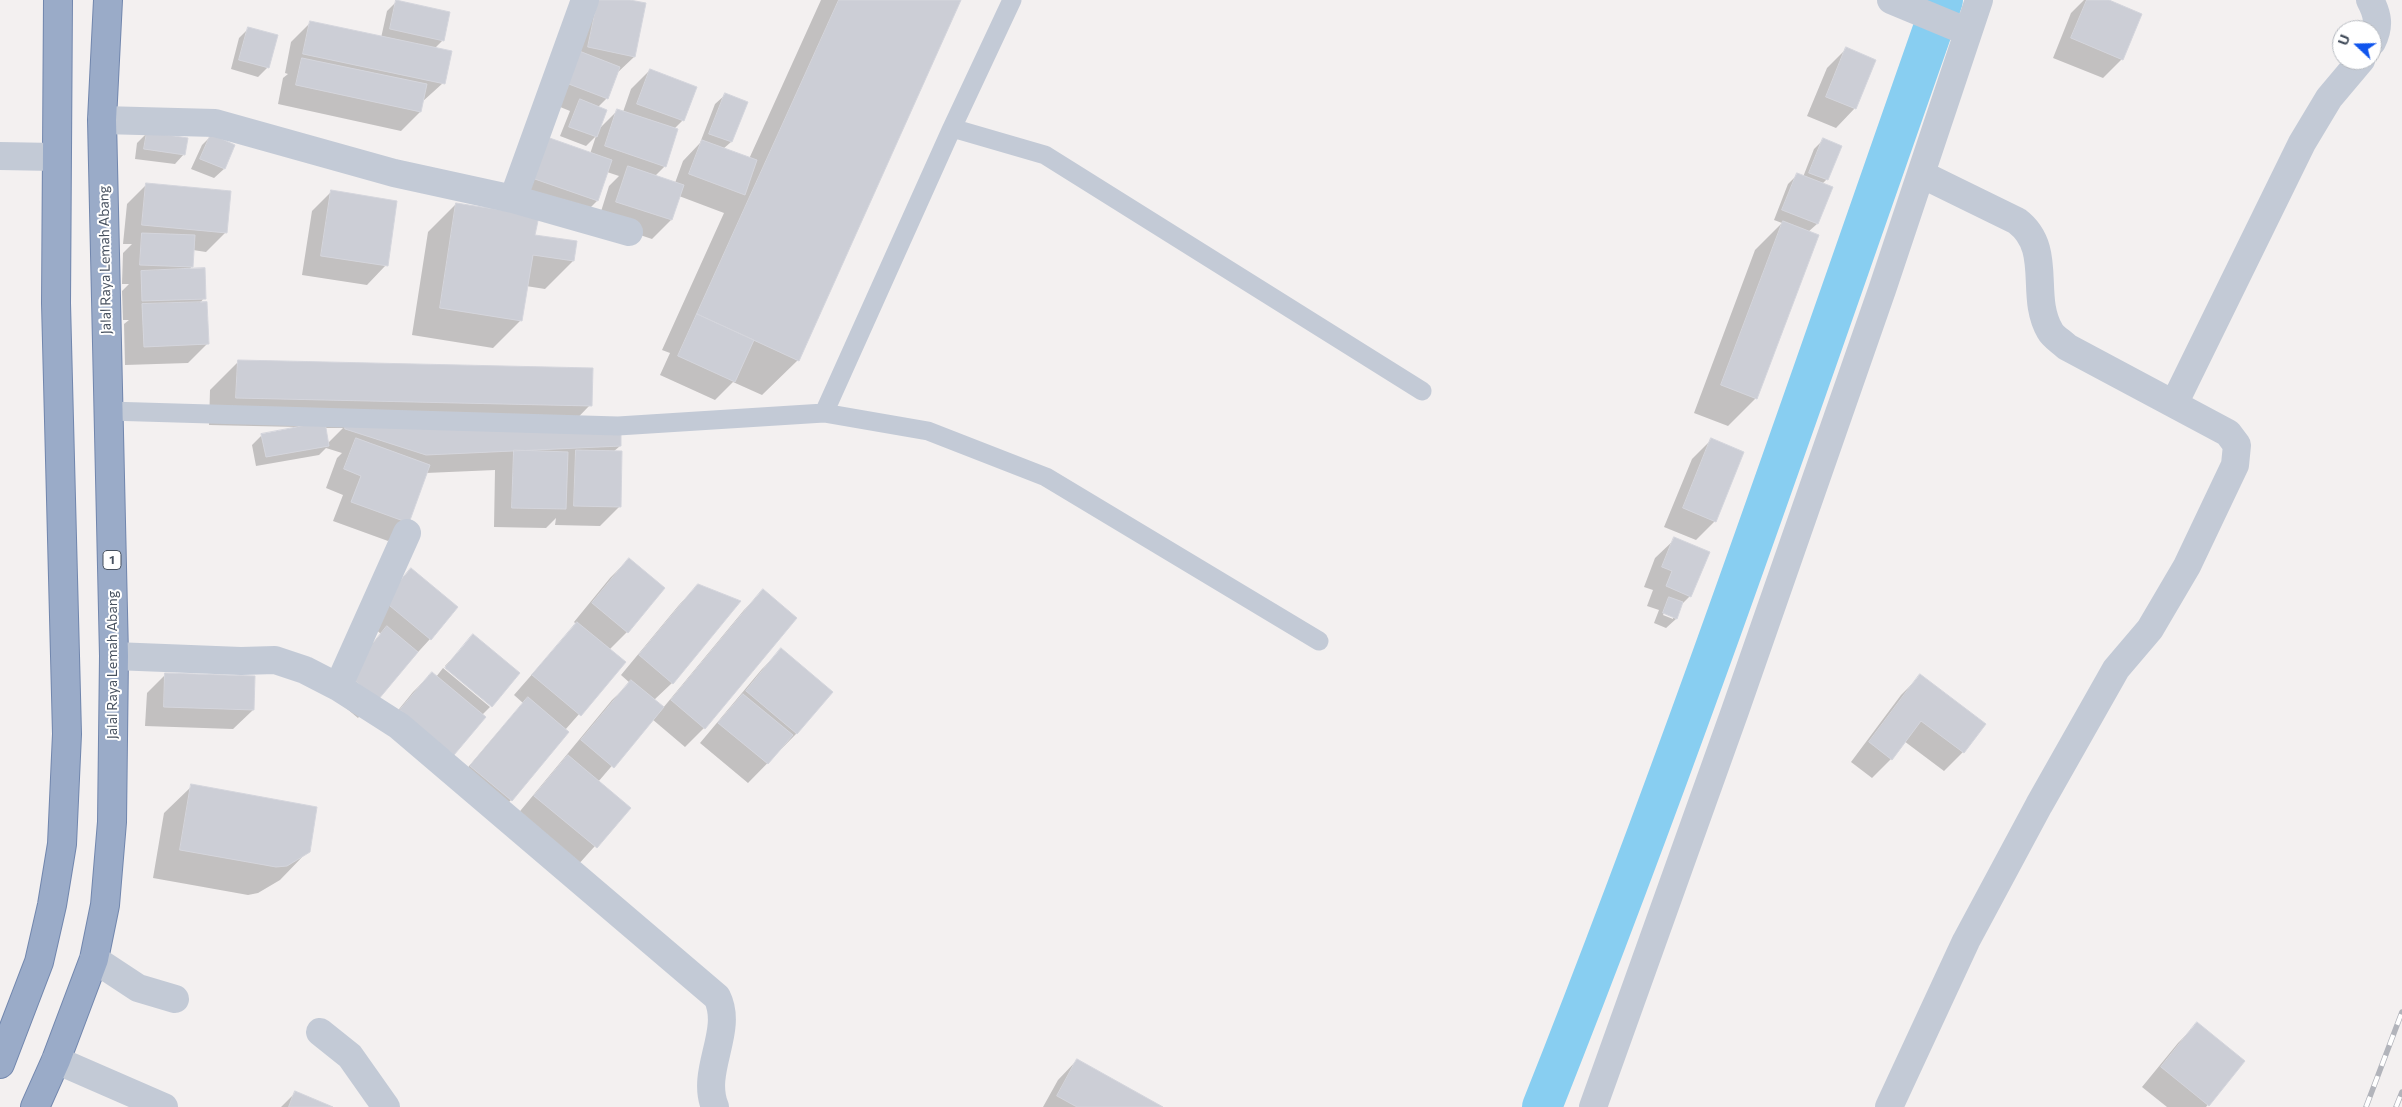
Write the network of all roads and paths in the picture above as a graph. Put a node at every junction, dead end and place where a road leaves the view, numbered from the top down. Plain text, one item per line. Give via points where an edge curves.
1 (58, 0) edge
2 (108, 0) edge
3 (584, 0) edge
4 (1012, 0) edge
5 (1979, 0) edge
6 (2370, 0) edge
7 (1895, 2) edge
8 (2378, 20) edge
9 (1959, 29) junction
10 (2352, 70) edge
11 (102, 120) junction
12 (952, 128) junction
13 (0, 156) edge
14 (55, 158) junction
15 (1921, 174) junction
16 (513, 199) junction
17 (629, 232) dead end
18 (1422, 391) dead end
19 (2174, 404) junction
20 (108, 411) junction
21 (824, 413) junction
22 (407, 533) dead end
23 (1319, 641) dead end
24 (114, 656) junction
25 (338, 686) junction
26 (94, 959) junction
27 (176, 999) dead end
28 (7, 1026) edge
29 (320, 1032) dead end
30 (56, 1060) junction
31 (0, 1064) edge
32 (35, 1107) edge
33 (164, 1107) edge
34 (386, 1107) edge
35 (715, 1107) edge
36 (1593, 1107) edge
37 (1889, 1107) edge

1 - 14 highway
2 - 11 highway, Jalal Raya Lemah Abang / 1
3 - 16 street
4 - 12 lane
5 - 9 street
6 - 8 street
7 - 9 street
9 - 15 street
10 - 19 street via 2329,98 2302,143
11 - 16 street via 215,123 394,173
11 - 20 highway, Jalal Raya Lemah Abang / 1
12 - 18 lane via 1045,155
12 - 21 lane
13 - 14 street
14 - 28 highway via 67,734 62,844 39,962
15 - 19 street via 2028,229 2036,245 2043,310 2050,331 2067,347
15 - 36 street via 1735,711
16 - 17 street
19 - 37 street via 2228,433 2237,445 2234,465 2187,566 2150,629 2116,669 2039,805 1966,941
20 - 21 lane via 618,426
20 - 24 highway, Jalal Raya Lemah Abang / 1
21 - 23 lane via 928,431 1046,477
22 - 25 street
24 - 25 street via 275,660
24 - 26 highway, Jalal Raya Lemah Abang / 1 via 112,822 105,905
25 - 35 street via 399,726 717,997 722,1006 722,1017 712,1069
26 - 27 street via 138,988
26 - 30 highway, Jalal Raya Lemah Abang / 1
28 - 31 highway
29 - 34 street via 350,1056
30 - 32 highway, Jalal Raya Lemah Abang / 1
30 - 33 street

